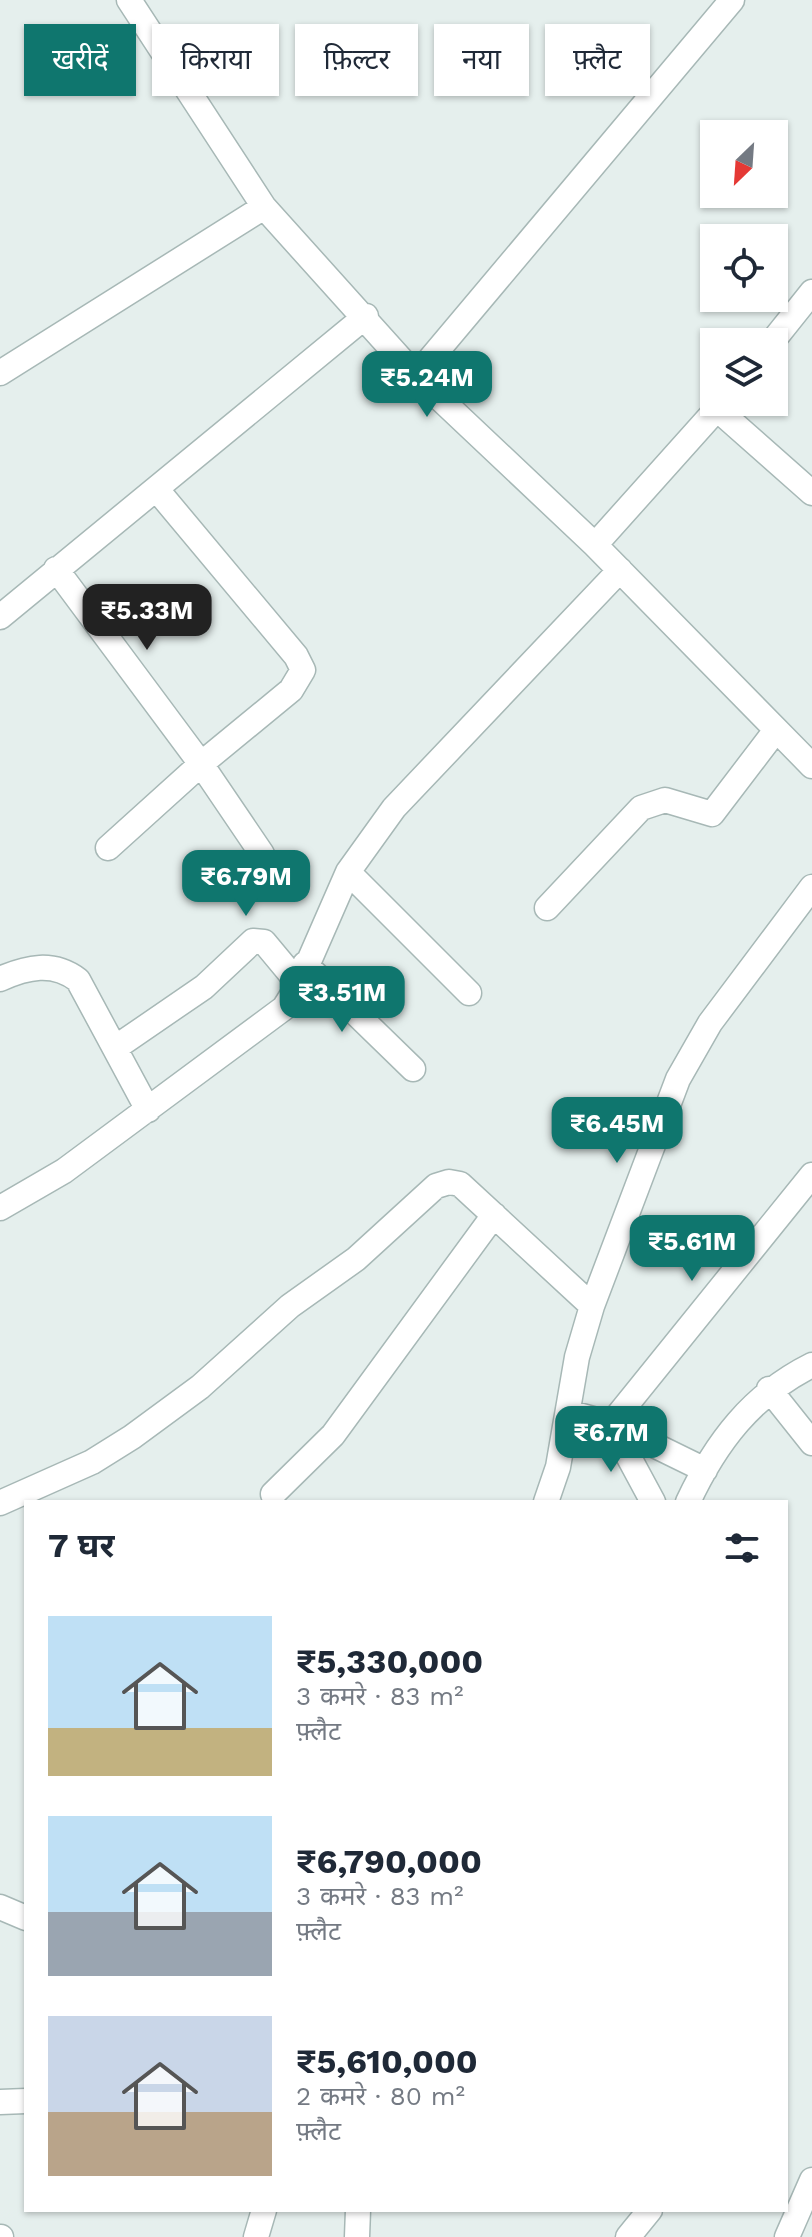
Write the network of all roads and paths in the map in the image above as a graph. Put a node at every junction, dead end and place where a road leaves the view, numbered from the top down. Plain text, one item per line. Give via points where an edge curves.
1 (129, 0) edge
2 (732, 0) edge
3 (264, 207) junction
4 (812, 292) edge
5 (366, 316) junction
6 (783, 328) edge
7 (0, 373) edge
8 (416, 376) junction
9 (711, 416) edge
10 (731, 416) edge
11 (158, 491) junction
12 (812, 493) edge
13 (595, 545) junction
14 (56, 569) junction
15 (620, 570) junction
16 (0, 617) edge
17 (776, 730) junction
18 (201, 764) junction
19 (812, 766) edge
20 (108, 848) dead end
21 (262, 854) dead end
22 (348, 872) junction
23 (812, 887) edge
24 (547, 908) dead end
25 (302, 974) junction
26 (0, 979) edge
27 (469, 993) dead end
28 (115, 1048) junction
29 (413, 1069) dead end
30 (148, 1110) junction
31 (812, 1175) edge
32 (0, 1208) edge
33 (494, 1215) junction
34 (592, 1306) junction
35 (812, 1365) edge
36 (769, 1389) junction
37 (568, 1412) junction
38 (611, 1424) junction
39 (812, 1443) edge
40 (705, 1470) junction
41 (273, 1494) dead end
42 (694, 1499) edge
43 (547, 1500) edge
44 (652, 1500) edge
45 (0, 1503) edge
46 (0, 1907) edge
47 (24, 1917) edge
48 (24, 2101) edge
49 (0, 2102) edge
50 (812, 2180) edge
51 (263, 2212) edge
52 (358, 2212) edge
53 (648, 2212) edge
54 (256, 2237) edge
55 (357, 2237) edge
56 (628, 2237) edge
57 (787, 2237) edge

1 - 3 street
2 - 8 street
3 - 5 street
3 - 7 street
4 - 6 street
5 - 8 street
5 - 11 street
8 - 13 street
9 - 13 street
10 - 12 street
11 - 14 street
11 - 18 street via 303,670 291,690
13 - 15 street
14 - 16 street
14 - 18 street
15 - 17 street
15 - 22 street via 394,808
17 - 19 street
17 - 24 street via 712,814 665,800 641,808
18 - 20 street
18 - 21 street
22 - 25 street
22 - 27 street
23 - 34 street via 710,1023 678,1079
25 - 28 street via 264,942 253,941 204,987
25 - 29 street
25 - 30 street via 284,1008
26 - 28 street via 19,970 63,969 78,980
28 - 30 street
30 - 32 street via 64,1171
31 - 38 street
33 - 34 street
33 - 41 street via 333,1435
33 - 45 street via 460,1184 436,1186 356,1259 290,1306 200,1387 132,1437 92,1462
34 - 37 street
35 - 36 street
36 - 39 street
36 - 40 street via 746,1410
37 - 38 street
37 - 43 street
38 - 40 street
38 - 44 street
40 - 42 street
46 - 47 street
48 - 49 street
50 - 57 street
51 - 54 street
52 - 55 street
53 - 56 street

